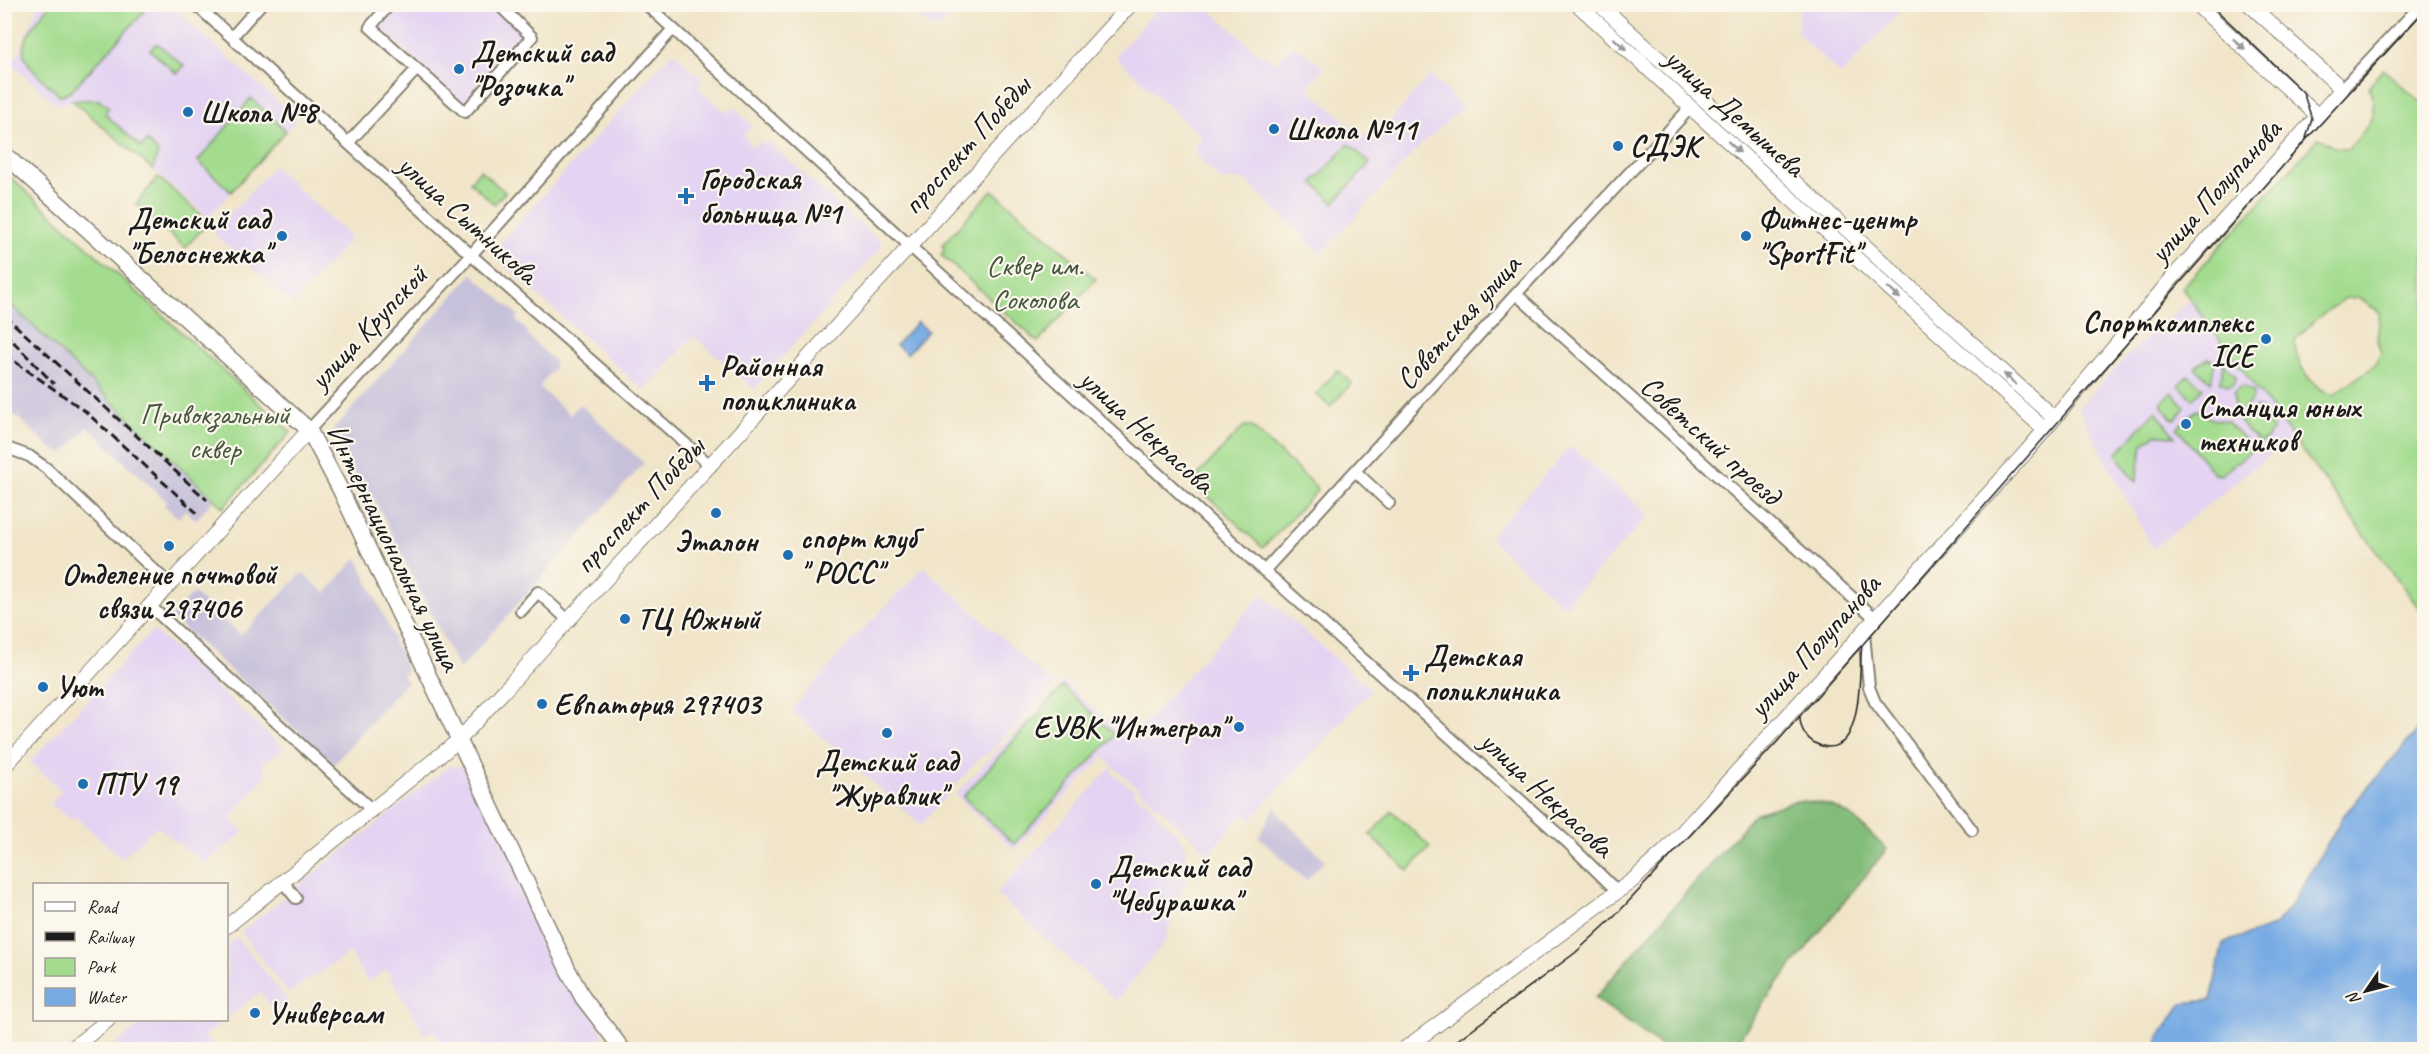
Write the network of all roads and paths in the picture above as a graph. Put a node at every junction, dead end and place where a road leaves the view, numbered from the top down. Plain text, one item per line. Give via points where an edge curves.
1 (195, 4) edge
2 (261, 4) edge
3 (390, 4) edge
4 (498, 4) edge
5 (646, 4) edge
6 (1131, 4) edge
7 (1577, 4) edge
8 (1599, 4) edge
9 (2196, 4) edge
10 (2249, 4) edge
11 (2422, 4) edge
12 (673, 28) junction
13 (232, 37) junction
14 (417, 69) junction
15 (2342, 89) junction
16 (1698, 95) junction
17 (1690, 108) junction
18 (2318, 116) junction
19 (348, 143) junction
20 (4, 154) edge
21 (909, 247) junction
22 (471, 255) junction
23 (1516, 294) junction
24 (1953, 337) junction
25 (2054, 418) junction
26 (2044, 429) junction
27 (309, 430) junction
28 (4, 447) edge
29 (711, 466) junction
30 (1355, 471) junction
31 (1389, 503) dead end
32 (1264, 571) junction
33 (169, 584) junction
34 (149, 605) junction
35 (521, 611) dead end
36 (1876, 619) junction
37 (569, 621) junction
38 (1864, 633) junction
39 (459, 740) junction
40 (4, 767) edge
41 (374, 811) junction
42 (1972, 830) dead end
43 (283, 882) junction
44 (1617, 891) junction
45 (296, 898) dead end
46 (228, 925) edge
47 (107, 1021) edge
48 (70, 1050) edge
49 (624, 1050) edge
50 (1403, 1050) edge

1 - 13 street, улица Сытникова
2 - 13 street
3 - 14 street via 370,27
4 - 14 street via 532,37 465,112
5 - 12 street, улица Некрасова
6 - 21 street, проспект Победы
7 -> 17 street, улица Демышева
8 - 16 street, улица Демышева
9 -> 18 street
10 - 15 street
11 - 15 street, улица Полупанова
12 - 21 street, улица Некрасова
12 - 22 street, улица Крупской
13 - 19 street, улица Сытникова
14 - 19 street
15 - 18 street, улица Полупанова
16 - 17 street
16 - 24 street, улица Демышева
17 - 23 street, Советская улица
17 -> 24 street, улица Демышева
18 - 25 street, улица Полупанова via 2174,276
19 - 22 street, улица Сытникова
20 - 27 main road, Интернациональная улица
21 - 29 street, проспект Победы
21 - 32 street, улица Некрасова
22 - 27 street, улица Крупской
22 - 29 street, улица Сытникова
23 - 30 street, Советская улица
23 - 36 street, Советский проезд
25 -> 24 street, улица Демышева
24 - 26 street, улица Демышева
25 - 26 street, улица Полупанова
26 - 36 street, улица Полупанова
27 - 33 street, улица Крупской
27 - 39 main road, Интернациональная улица
28 - 33 street via 29,456 46,468
29 - 37 street, проспект Победы
30 - 31 street
30 - 32 street, Советская улица
32 - 44 street, улица Некрасова
33 - 34 street, улица Крупской
34 - 40 street, улица Крупской
34 - 41 street
35 - 37 street via 538,591
36 - 38 street, улица Полупанова
37 - 39 street, проспект Победы
38 - 42 street via 1869,687 1875,702
38 - 44 street, улица Полупанова via 1666,850
39 - 41 street, проспект Победы
39 - 49 main road, Интернациональная улица via 578,989
41 - 43 street, проспект Победы
43 - 45 street
43 - 46 street, проспект Победы
44 - 50 street, улица Полупанова
47 - 48 street

